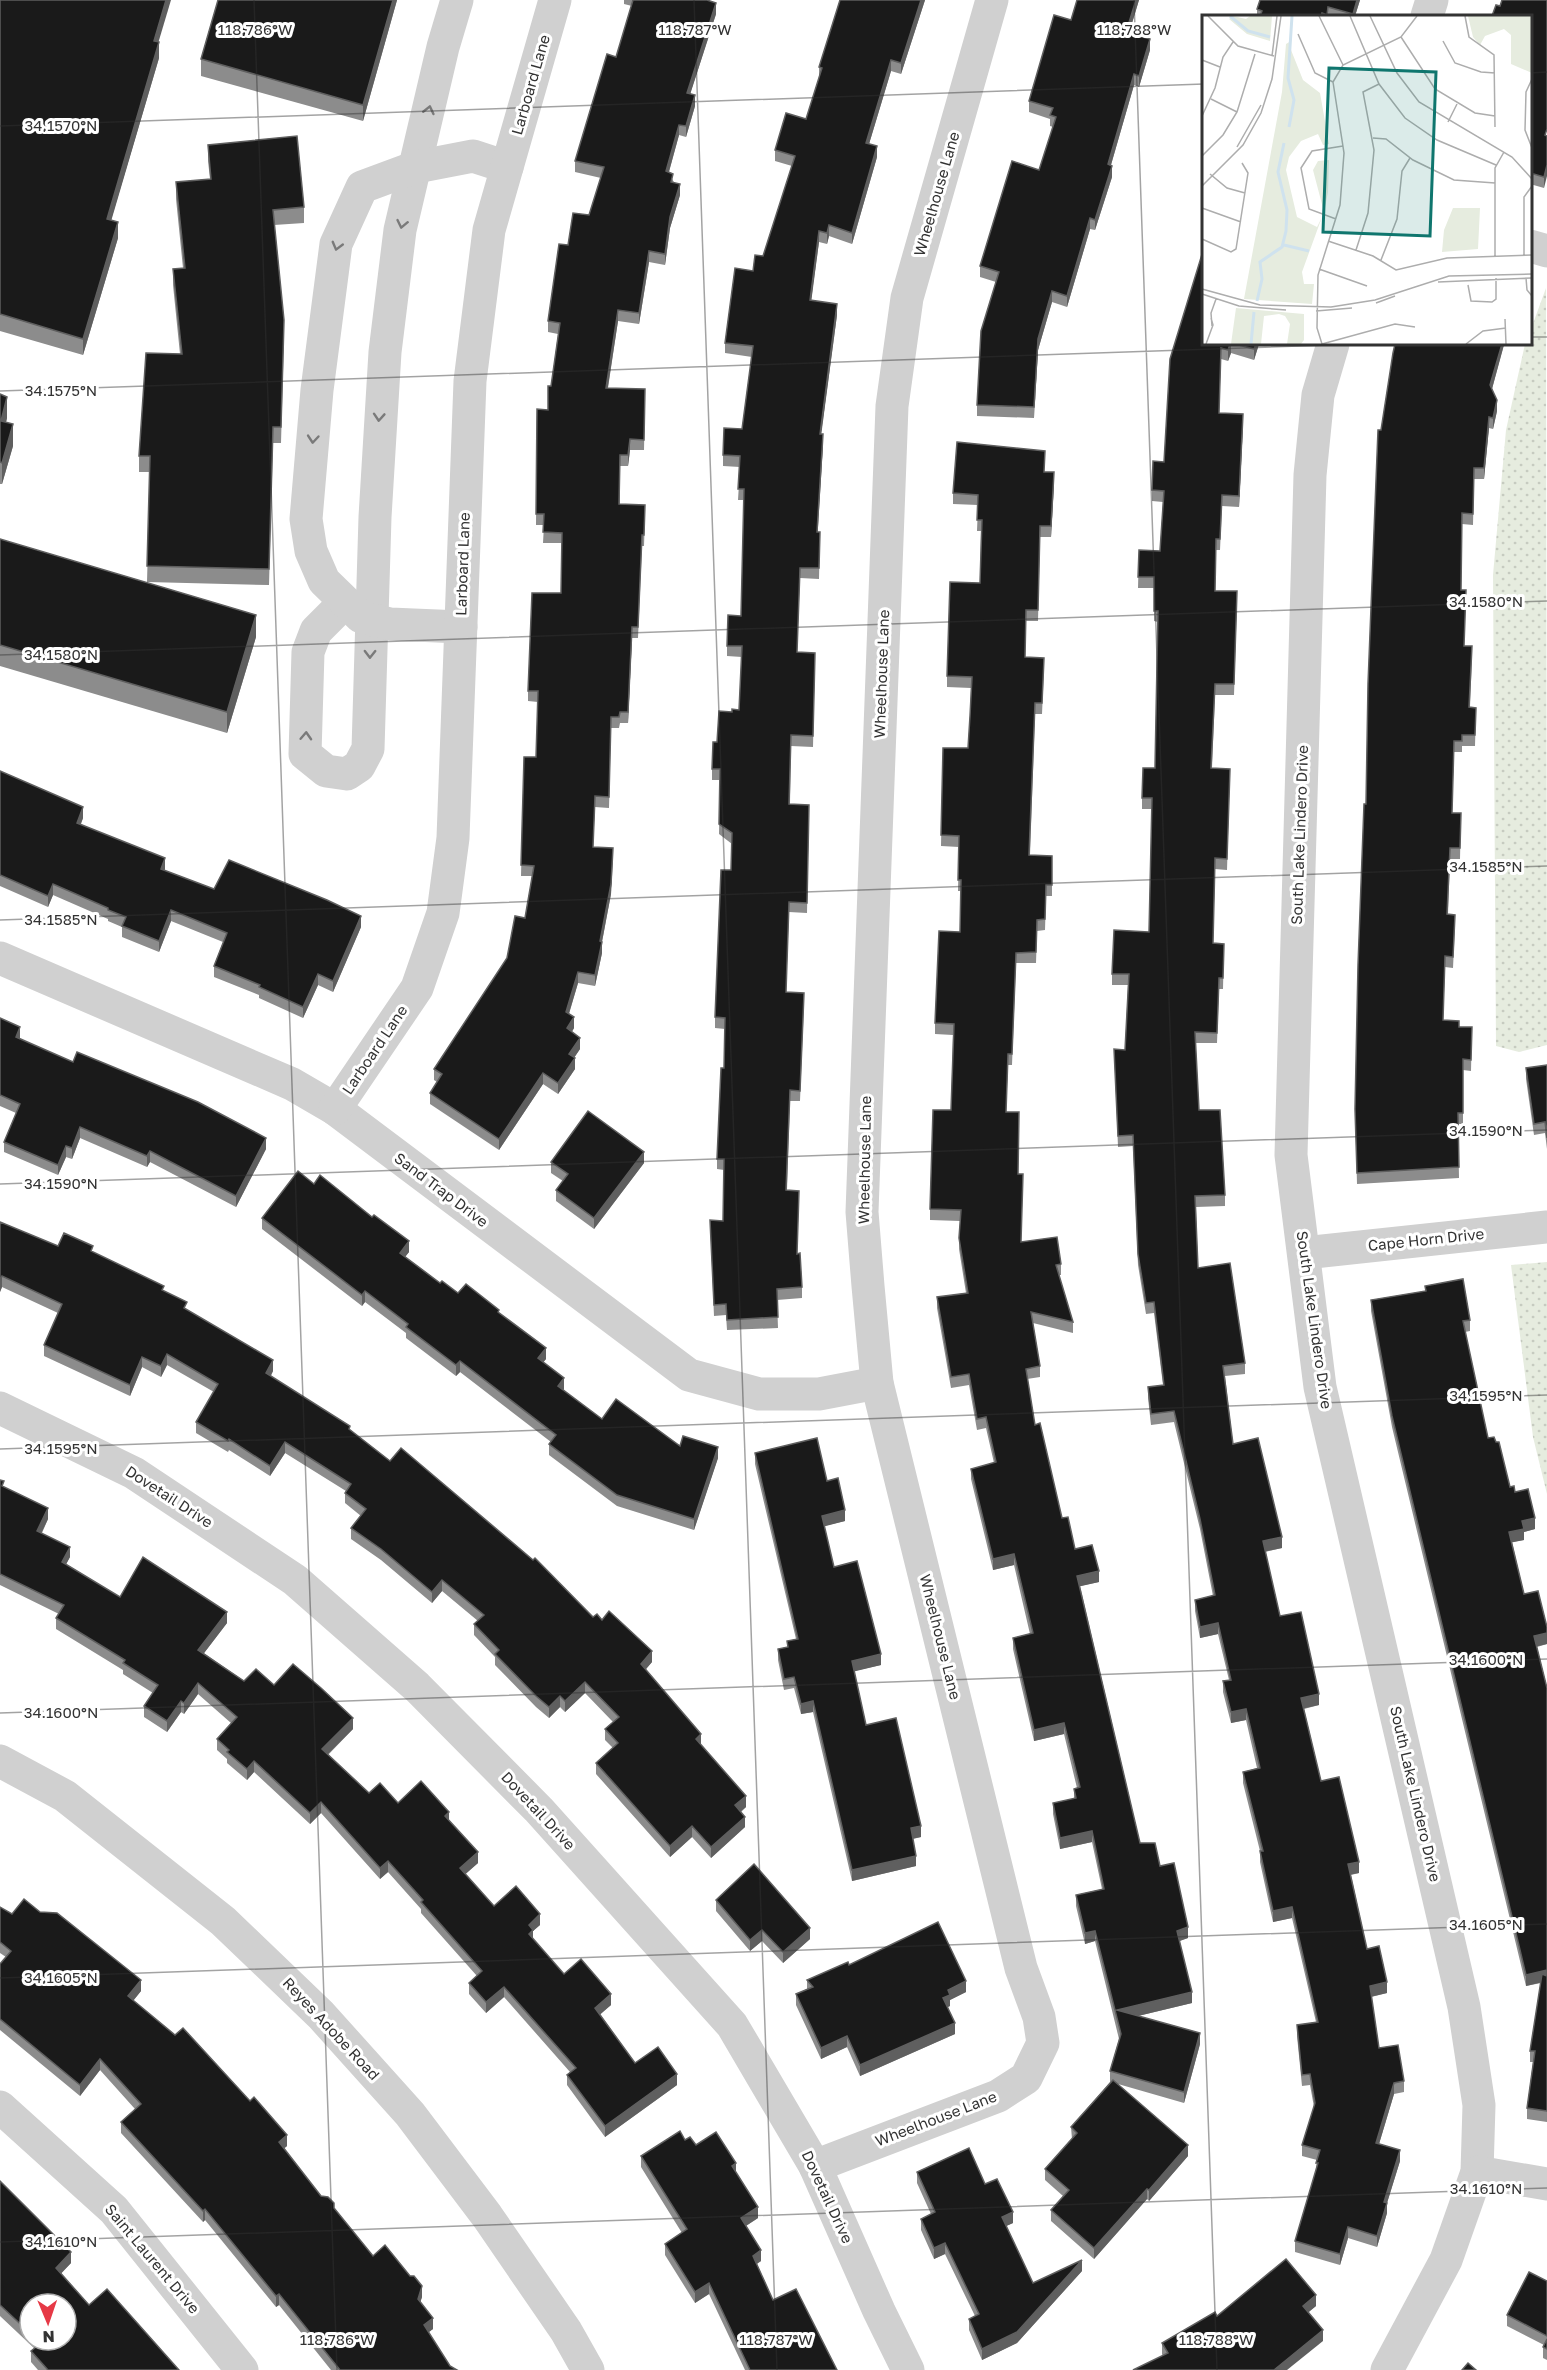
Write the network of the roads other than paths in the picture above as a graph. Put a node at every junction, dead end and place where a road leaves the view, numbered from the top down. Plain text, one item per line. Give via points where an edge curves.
1 (457, 0) edge
2 (555, 0) edge
3 (992, 0) edge
4 (1432, 0) edge
5 (1427, 15) edge
6 (416, 167) junction
7 (507, 167) junction
8 (1532, 247) edge
9 (1547, 251) edge
10 (1333, 345) edge
11 (358, 611) junction
12 (461, 627) junction
13 (0, 958) edge
14 (335, 1109) junction
15 (1547, 1227) edge
16 (1304, 1253) junction
17 (878, 1383) junction
18 (0, 1408) edge
19 (0, 1761) edge
20 (0, 2106) edge
21 (815, 2166) junction
22 (1477, 2172) junction
23 (1547, 2184) edge
24 (242, 2370) edge
25 (588, 2370) edge
26 (908, 2370) edge
27 (1387, 2370) edge

6 -> 1 street
2 - 7 street, Larboard Lane
3 - 17 street, Wheelhouse Lane via 907,298 892,406 862,1212
4 - 5 street
6 - 7 street via 473,156
6 -> 11 street via 400,230
6 -> 11 street via 362,187 336,244 317,390 306,519 311,551 324,581
7 - 12 street, Larboard Lane via 489,230 470,381
8 - 9 street
10 - 16 street, South Lake Lindero Drive via 1318,395 1310,475 1291,1155
11 -> 12 street via 390,624
12 - 14 street, Larboard Lane via 453,838 443,913 417,988
13 - 14 street, Sand Trap Drive via 292,1084
14 - 17 street, Sand Trap Drive via 689,1375 759,1394 819,1394
15 - 16 street, Cape Horn Drive
16 - 22 street, South Lake Lindero Drive via 1320,1387 1464,2007 1479,2106
17 - 21 street, Wheelhouse Lane via 1043,2043 1026,2078 998,2096
18 - 21 street, Dovetail Drive via 134,1473 295,1580 417,1687 539,1810 732,2025
19 - 25 street, Reyes Adobe Road via 65,1796 223,1921 321,2015 410,2114 487,2216
20 - 24 street, Saint Laurent Drive via 114,2210
21 - 26 street, Dovetail Drive
22 - 23 street
22 - 27 street, South Lake Lindero Drive via 1446,2260

